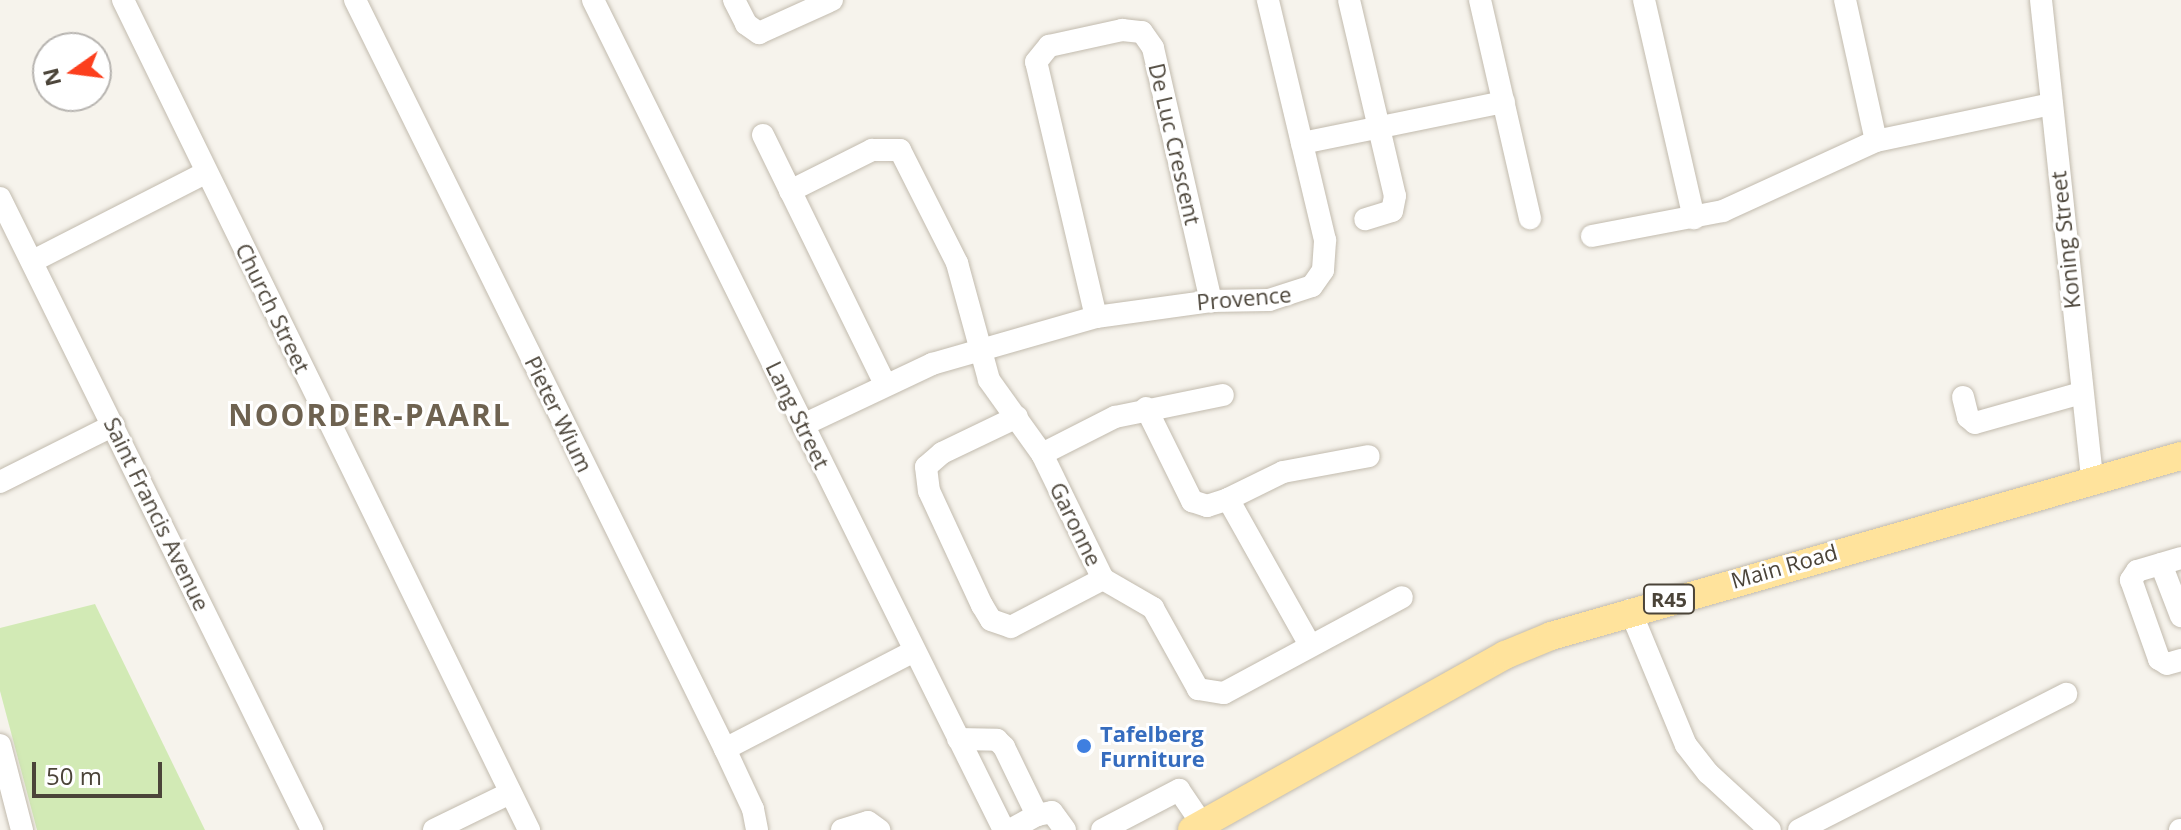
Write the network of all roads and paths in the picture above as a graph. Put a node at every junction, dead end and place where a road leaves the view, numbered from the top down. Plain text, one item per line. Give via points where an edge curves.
1 (123, 0) edge
2 (355, 0) edge
3 (593, 0) edge
4 (734, 0) edge
5 (832, 0) edge
6 (1268, 0) edge
7 (1349, 0) edge
8 (1480, 0) edge
9 (1644, 0) edge
10 (1845, 0) edge
11 (2041, 0) edge
12 (1504, 102) junction
13 (2051, 104) junction
14 (1378, 128) junction
15 (763, 135) dead end
16 (1876, 141) junction
17 (1302, 143) junction
18 (207, 172) junction
19 (790, 191) junction
20 (0, 198) edge
21 (1530, 218) dead end
22 (1694, 218) junction
23 (1365, 219) dead end
24 (1592, 236) dead end
25 (33, 261) junction
26 (1211, 301) junction
27 (1096, 317) junction
28 (979, 349) junction
29 (885, 384) junction
30 (2081, 393) junction
31 (1223, 395) dead end
32 (1963, 397) dead end
33 (1146, 408) junction
34 (1017, 417) junction
35 (114, 425) junction
36 (803, 425) junction
37 (1042, 454) junction
38 (1369, 456) dead end
39 (2181, 456) edge
40 (2092, 480) junction
41 (0, 482) edge
42 (1228, 499) junction
43 (2171, 561) edge
44 (1103, 579) junction
45 (1402, 597) dead end
46 (1630, 610) junction
47 (2181, 616) edge
48 (1310, 645) junction
49 (914, 651) junction
50 (2181, 660) edge
51 (2066, 694) dead end
52 (958, 739) junction
53 (0, 745) edge
54 (725, 749) junction
55 (510, 793) junction
56 (1037, 815) junction
57 (1197, 827) edge
58 (22, 830) edge
59 (312, 830) edge
60 (434, 830) edge
61 (529, 830) edge
62 (757, 830) edge
63 (842, 830) edge
64 (879, 830) edge
65 (1007, 830) edge
66 (1065, 830) edge
67 (1102, 830) edge
68 (1770, 830) edge
69 (1799, 830) edge

1 - 18 street, Church Street
2 - 54 street, Pieter Wium
3 - 36 street, Lang Street
4 - 5 street via 746,24 759,33
6 - 17 street, Provence
7 - 14 street
8 - 12 street
9 - 22 street
10 - 16 street
11 - 13 street, Koning Street
12 - 14 street
12 - 21 street
13 - 16 street
13 - 30 street, Koning Street
14 - 17 street
14 - 23 street via 1396,204 1392,211
15 - 19 street
16 - 22 street via 1735,206
17 - 26 street, Provence via 1325,240 1319,278 1290,297
18 - 25 street
18 - 55 street, Church Street
19 - 28 street, Garonne via 872,150 900,150 957,263
19 - 29 street
20 - 25 street, Saint Francis Avenue
22 - 24 street
25 - 35 street, Saint Francis Avenue
26 - 27 street, Provence
26 - 27 street, De Luc Crescent via 1153,48 1142,32 1122,30 1049,46 1036,62
27 - 28 street, Provence
28 - 29 street
28 - 34 street, Garonne via 989,380
29 - 36 street
30 - 32 street via 1975,423
30 - 40 street, Koning Street
31 - 33 street
33 - 37 street via 1090,428
33 - 42 street via 1192,501 1207,506
34 - 37 street, Garonne
34 - 44 street via 942,453 926,467 929,491 982,605 991,620 1011,627
35 - 41 street
35 - 59 street, Saint Francis Avenue
36 - 49 street, Lang Street
37 - 44 street, Garonne
38 - 42 street via 1283,472
39 - 40 main road, Main Road / R45
40 - 46 main road, Main Road / R45
42 - 48 street
43 - 47 street
43 - 50 street via 2137,571 2131,588 2159,659 2167,664
44 - 48 street, Garonne via 1153,608 1194,684 1207,694 1224,693
45 - 48 street, Garonne
46 - 57 main road, Main Road / R45 via 1505,655
46 - 68 street via 1686,745 1708,773
49 - 52 street, Lang Street
49 - 54 street
51 - 69 street
52 - 56 street via 1001,742
52 - 65 street, Lang Street
53 - 58 street
54 - 62 street, Pieter Wium
55 - 60 street
55 - 61 street, Church Street
56 - 65 street
56 - 66 street via 1052,812
57 - 67 street via 1179,790
63 - 64 street via 868,822

